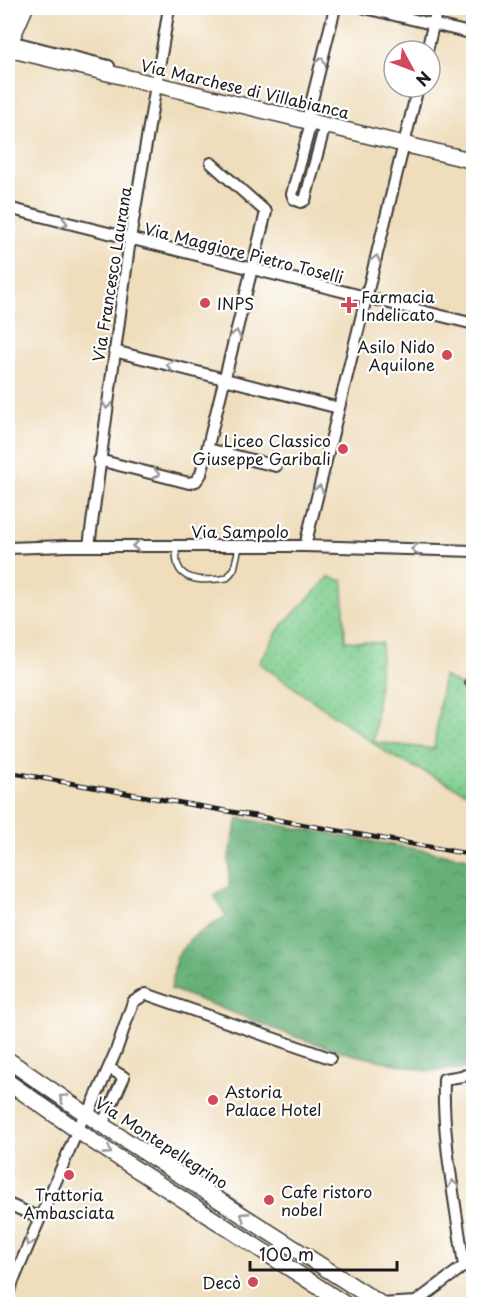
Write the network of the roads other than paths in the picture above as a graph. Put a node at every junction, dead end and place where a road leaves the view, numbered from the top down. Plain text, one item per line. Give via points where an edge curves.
1 (25, 8) edge
2 (169, 8) edge
3 (335, 8) edge
4 (365, 8) edge
5 (437, 8) edge
6 (433, 24) junction
7 (474, 34) edge
8 (430, 39) edge
9 (8, 45) edge
10 (157, 82) junction
11 (415, 99) edge
12 (313, 121) junction
13 (405, 142) junction
14 (474, 156) edge
15 (474, 161) edge
16 (211, 163) dead end
17 (8, 208) edge
18 (130, 239) junction
19 (251, 268) junction
20 (367, 298) junction
21 (474, 324) edge
22 (114, 351) junction
23 (226, 380) junction
24 (339, 408) junction
25 (208, 448) junction
26 (99, 460) junction
27 (276, 466) dead end
28 (88, 546) junction
29 (305, 546) junction
30 (176, 547) junction
31 (238, 547) junction
32 (8, 548) edge
33 (474, 551) edge
34 (330, 1058) dead end
35 (8, 1060) edge
36 (109, 1068) junction
37 (474, 1074) edge
38 (10, 1091) edge
39 (86, 1114) junction
40 (102, 1125) junction
41 (77, 1131) junction
42 (8, 1204) edge
43 (40, 1218) junction
44 (298, 1251) junction
45 (469, 1266) edge
46 (287, 1268) junction
47 (8, 1293) edge
48 (325, 1299) edge
49 (416, 1303) edge
50 (381, 1304) edge
51 (345, 1305) edge

1 - 9 street
2 - 10 street, Via Francesco Laurana
12 -> 3 street
4 - 6 street
5 - 6 street
6 - 7 street
6 - 8 street
9 - 10 street, Via Marchese di Villabianca
10 - 12 street, Via Marchese di Villabianca
10 - 18 street, Via Francesco Laurana
11 - 13 street
12 - 12 street via 292,194 301,202 305,200
12 - 13 street, Via Marchese di Villabianca
13 - 14 street, Via Marchese di Villabianca
13 - 15 street, Via Marchese di Villabianca
20 -> 13 street
16 - 19 street via 266,212
17 -> 18 street, Via Maggiore Pietro Toselli
18 - 19 street, Via Maggiore Pietro Toselli
18 - 22 street, Via Francesco Laurana
19 - 20 street, Via Maggiore Pietro Toselli
23 -> 19 street
20 - 21 street, Via Maggiore Pietro Toselli
20 - 24 street
23 -> 22 street
22 -> 26 street, Via Francesco Laurana
23 - 24 street
23 - 25 street
29 -> 24 street
26 -> 25 street via 189,483 201,474
25 - 27 street
26 - 28 street, Via Francesco Laurana
30 -> 28 street, Via Sampolo
28 - 32 street, Via Sampolo
29 - 31 street, Via Sampolo
33 -> 29 street, Via Sampolo
30 - 31 street, Via Sampolo
30 - 31 lane via 178,567 186,576 211,580 227,578 234,569
34 - 36 street via 146,994 133,1002
39 -> 35 street, Via Montepellegrino
36 - 39 street
36 - 40 street via 124,1077
45 -> 37 street via 443,1099 444,1079
38 - 41 street
39 - 40 street, Via Montepellegrino
39 - 41 street
44 -> 40 street, Via Montepellegrino
41 - 43 street
41 -> 46 street
42 - 43 street
43 -> 47 street
44 - 46 street
44 - 50 street, Via Montepellegrino
45 - 49 street
46 - 48 street
48 - 51 street
49 - 50 street

